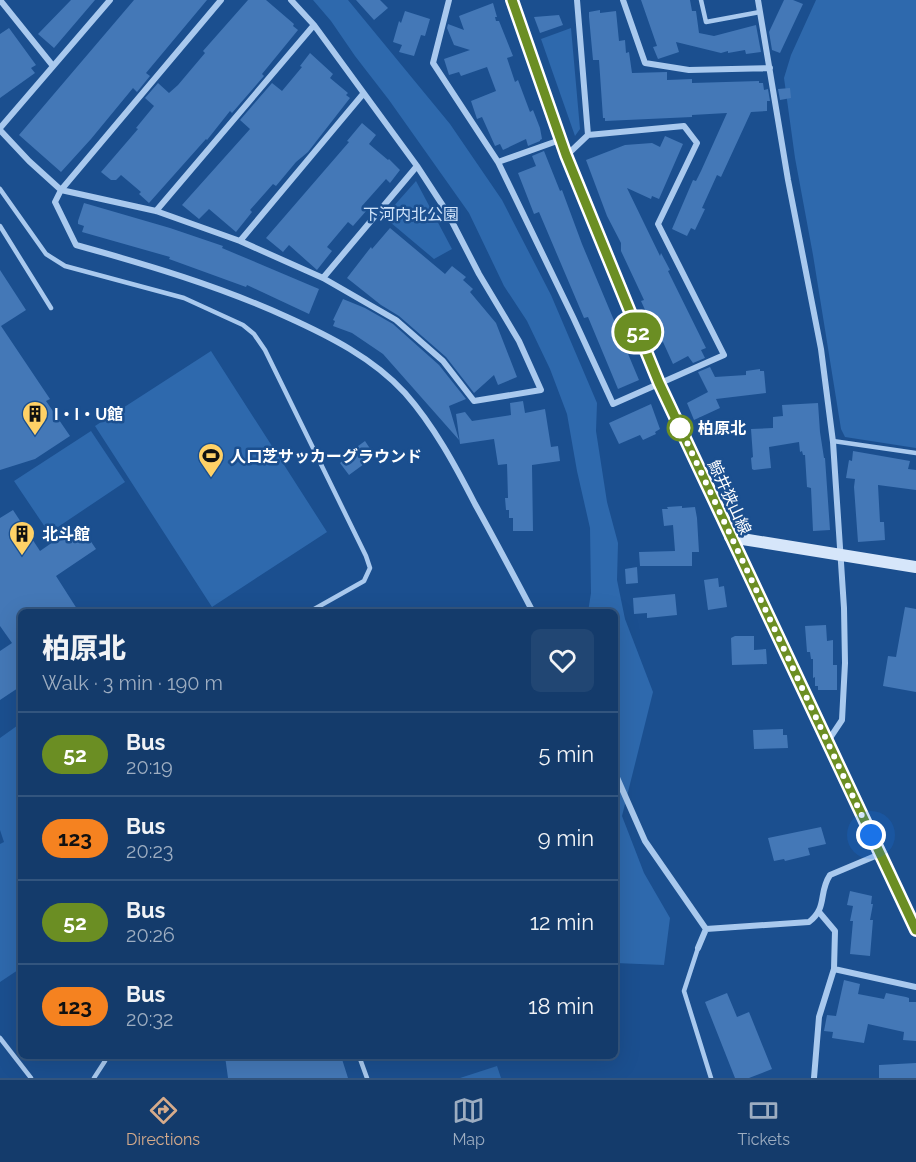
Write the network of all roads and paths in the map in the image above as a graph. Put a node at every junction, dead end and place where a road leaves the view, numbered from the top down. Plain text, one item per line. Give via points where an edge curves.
1 (0, 0) edge
2 (110, 0) edge
3 (291, 0) edge
4 (449, 0) edge
5 (512, 0) edge
6 (577, 0) edge
7 (623, 0) edge
8 (701, 0) edge
9 (758, 0) edge
10 (219, 1) edge
11 (760, 12) junction
12 (314, 25) junction
13 (53, 66) junction
14 (770, 68) junction
15 (363, 94) junction
16 (0, 129) edge
17 (588, 135) junction
18 (561, 140) junction
19 (566, 155) junction
20 (498, 162) junction
21 (417, 166) junction
22 (0, 189) edge
23 (61, 190) junction
24 (156, 211) junction
25 (0, 226) edge
26 (240, 241) junction
27 (323, 278) junction
28 (51, 308) dead end
29 (659, 383) junction
30 (833, 441) junction
31 (916, 453) edge
32 (730, 537) junction
33 (840, 555) junction
34 (916, 567) edge
35 (314, 609) edge
36 (531, 609) edge
37 (828, 742) junction
38 (618, 780) edge
39 (880, 854) junction
40 (819, 912) junction
41 (706, 929) junction
42 (916, 930) edge
43 (698, 948) joint
44 (834, 969) junction
45 (916, 987) edge
46 (0, 1038) edge
47 (360, 1059) edge
48 (105, 1061) dead end
49 (31, 1078) edge
50 (94, 1078) edge
51 (367, 1078) edge
52 (711, 1078) edge
53 (814, 1078) edge

1 - 13 street
2 - 13 street
3 - 12 street
4 - 20 street via 433,63
5 - 18 main road, 鯨井狭山線
6 - 17 street
7 - 14 street via 645,63 689,70
8 - 11 lane via 706,22
9 - 11 street
10 - 23 street
11 - 14 street
12 - 15 street
12 - 24 street
13 - 16 street
14 - 30 street via 821,349
15 - 21 street
15 - 26 street
16 - 23 street
17 - 19 street
17 - 29 street via 684,126 697,143 658,224 723,355
18 - 19 main road, 鯨井狭山線
18 - 20 street
19 - 29 main road, 鯨井狭山線
20 - 29 street via 613,404
21 - 27 street
21 - 27 street via 519,341 541,390 474,401 443,361 412,333
22 - 35 lane via 46,254 65,266 183,298 243,325 254,334 370,568 364,581
23 - 24 street
23 - 36 street via 55,202 76,245 155,266 242,297 357,352 405,392 444,445
24 - 26 street
25 - 28 lane
26 - 27 street
29 - 32 main road, 鯨井狭山線
30 - 31 lane
30 - 33 street
32 - 33 main road
32 - 37 main road, 鯨井狭山線
33 - 34 main road
33 - 37 street via 845,663 842,720
37 - 39 main road, 鯨井狭山線
38 - 41 street via 645,841
39 - 40 street via 830,876
39 - 42 main road, 鯨井狭山線
40 - 41 street via 809,922
40 - 44 street via 835,931
41 - 43 street
43 - 52 lane via 684,991
44 - 45 street
44 - 53 street via 819,1017
46 - 49 lane
47 - 51 lane
48 - 50 lane

